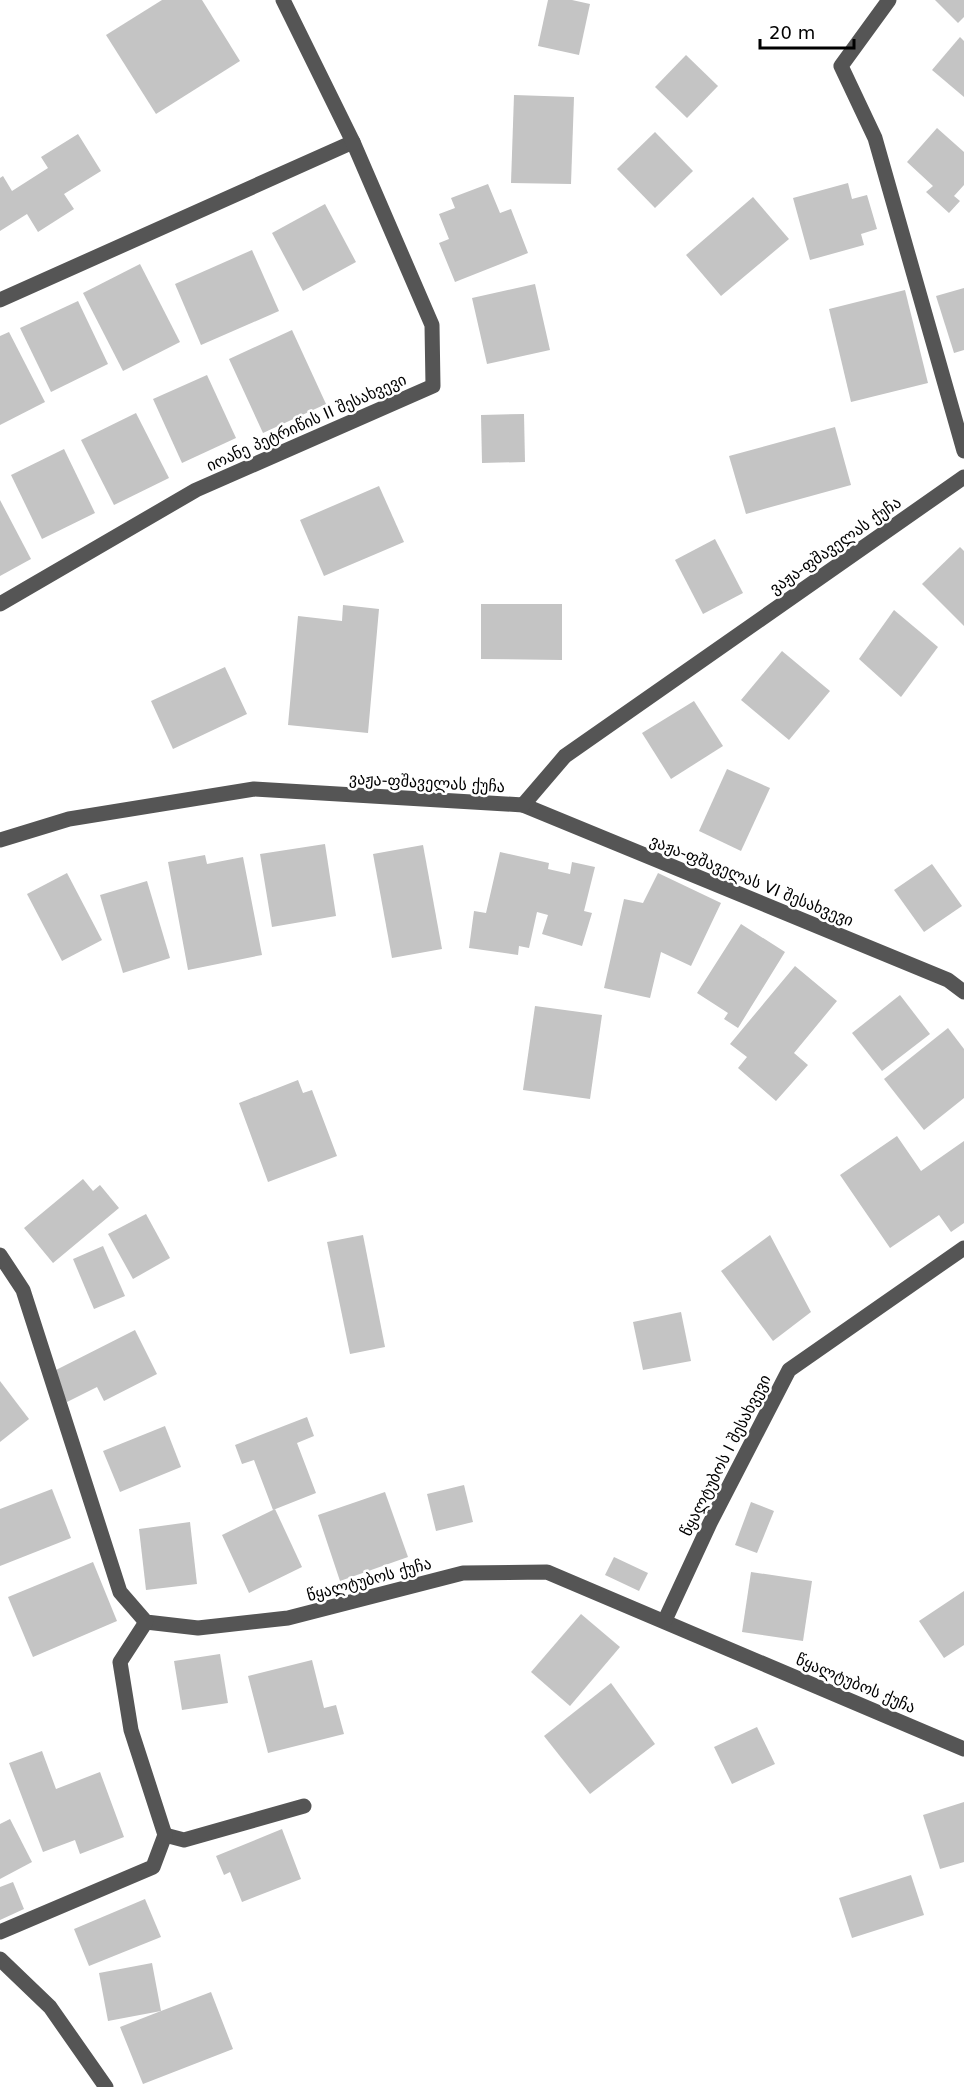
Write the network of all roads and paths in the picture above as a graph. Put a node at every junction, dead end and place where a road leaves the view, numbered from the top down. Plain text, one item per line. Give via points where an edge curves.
1 (283, 0) edge
2 (889, 0) edge
3 (353, 142) junction
4 (0, 300) edge
5 (964, 451) edge
6 (964, 477) edge
7 (0, 604) edge
8 (523, 805) junction
9 (0, 840) edge
10 (964, 992) edge
11 (964, 1248) edge
12 (0, 1255) edge
13 (665, 1620) junction
14 (146, 1622) junction
15 (964, 1749) edge
16 (304, 1806) dead end
17 (165, 1835) junction
18 (0, 1932) edge
19 (0, 1959) edge
20 (106, 2087) edge

1 - 3 street, იოანე პეტრიწის II შესახვევი
2 - 5 street via 841,66 875,138
3 - 4 street
3 - 7 street, იოანე პეტრიწის II შესახვევი via 432,325 433,386 196,490
6 - 8 street, ვაჟა-ფშაველას ქუჩა via 566,756
8 - 9 street, ვაჟა-ფშაველას ქუჩა via 254,789 69,819
8 - 10 street, ვაჟა-ფშაველას VI შესახვევი via 948,980
11 - 13 street, წყალტუბოს I შესახვევი via 789,1370
12 - 14 street via 23,1290 120,1592
13 - 14 street, წყალტუბოს ქუჩა via 548,1572 537,1572 463,1573 288,1618 198,1628
13 - 15 street, წყალტუბოს ქუჩა
14 - 17 street via 120,1662 131,1730
16 - 17 street via 184,1840
17 - 18 street via 153,1867
19 - 20 street via 50,2007

